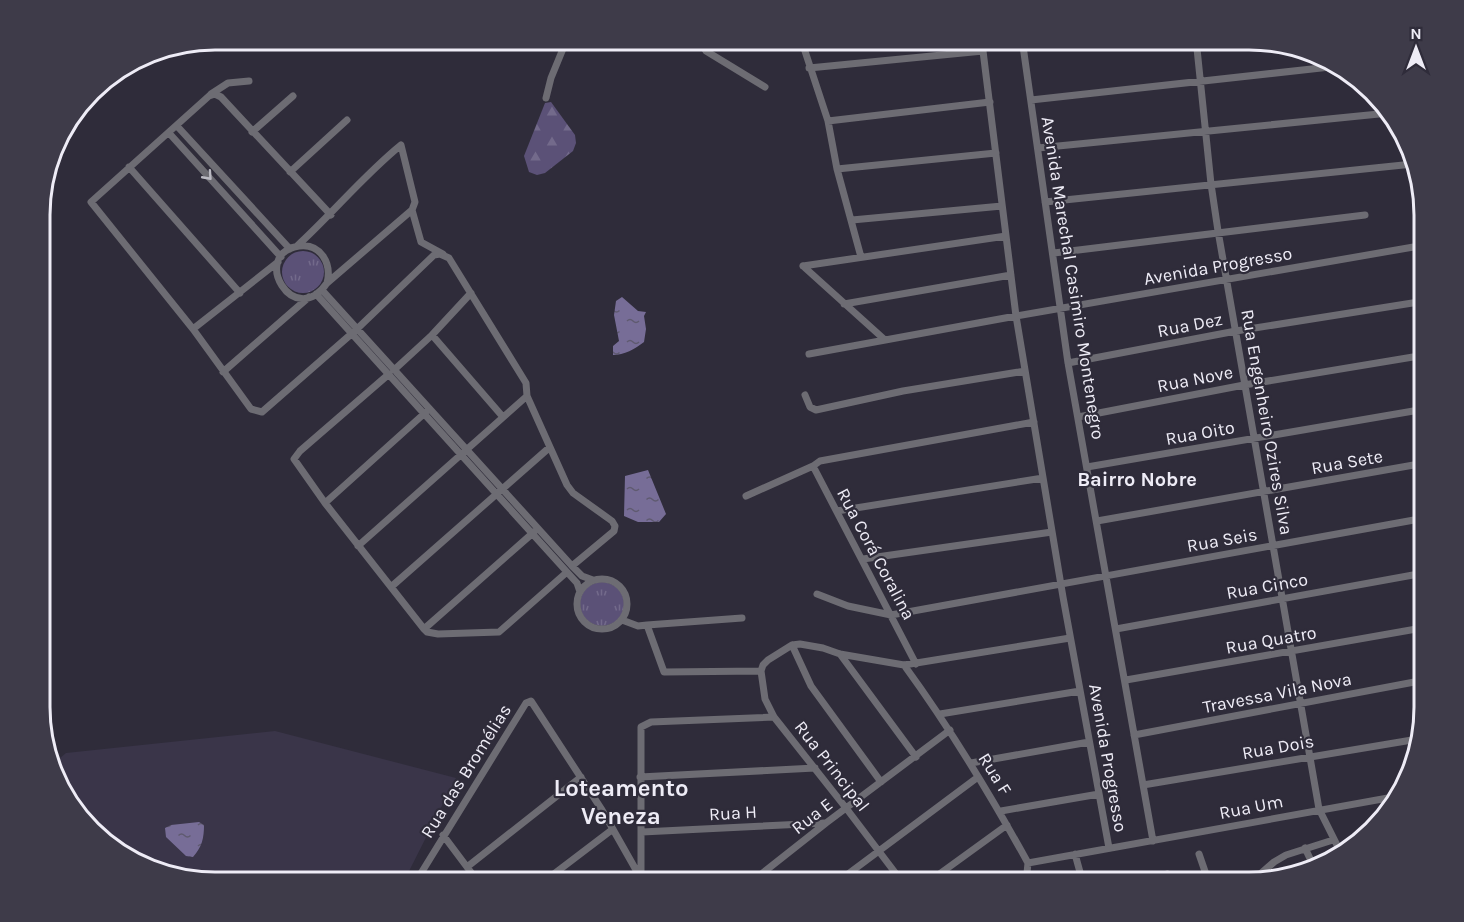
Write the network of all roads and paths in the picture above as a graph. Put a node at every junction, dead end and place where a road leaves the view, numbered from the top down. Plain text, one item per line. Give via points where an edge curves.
1 (562, 50) edge
2 (705, 50) edge
3 (804, 50) edge
4 (1024, 50) edge
5 (1198, 50) edge
6 (983, 51) joint
7 (1325, 67) edge
8 (809, 68) junction
9 (1202, 80) junction
10 (249, 81) dead end
11 (765, 87) dead end
12 (211, 94) junction
13 (292, 96) dead end
14 (546, 98) dead end
15 (1031, 100) junction
16 (990, 102) junction
17 (1380, 114) edge
18 (347, 120) dead end
19 (828, 121) junction
20 (177, 126) junction
21 (252, 132) junction
22 (1206, 132) junction
23 (169, 133) junction
24 (1038, 148) junction
25 (996, 153) junction
26 (1407, 165) edge
27 (129, 167) junction
28 (837, 169) junction
29 (290, 172) junction
30 (1211, 184) junction
31 (1045, 202) junction
32 (1002, 206) junction
33 (412, 210) junction
34 (331, 215) junction
35 (1365, 215) dead end
36 (852, 220) junction
37 (1218, 231) junction
38 (1006, 236) junction
39 (297, 246) junction
40 (1414, 248) edge
41 (290, 249) junction
42 (1054, 253) junction
43 (445, 255) junction
44 (861, 257) junction
45 (280, 259) junction
46 (1011, 275) junction
47 (1227, 280) junction
48 (318, 291) junction
49 (240, 293) junction
50 (471, 293) junction
51 (1414, 303) edge
52 (844, 304) junction
53 (1060, 309) junction
54 (1016, 316) junction
55 (193, 329) junction
56 (354, 331) junction
57 (1236, 331) junction
58 (432, 335) junction
59 (885, 340) junction
60 (809, 354) dead end
61 (1414, 357) edge
62 (1068, 363) junction
63 (1025, 370) junction
64 (223, 372) junction
65 (392, 372) junction
66 (1244, 385) junction
67 (805, 395) dead end
68 (527, 396) junction
69 (427, 411) junction
70 (1414, 411) edge
71 (503, 417) junction
72 (1078, 417) junction
73 (1034, 423) junction
74 (1255, 438) junction
75 (550, 447) junction
76 (464, 452) junction
77 (813, 466) junction
78 (1414, 466) edge
79 (1087, 467) junction
80 (1043, 478) junction
81 (500, 491) junction
82 (1264, 491) junction
83 (746, 496) dead end
84 (324, 503) junction
85 (837, 511) junction
86 (1414, 520) edge
87 (1097, 521) junction
88 (536, 531) junction
89 (1052, 532) junction
90 (358, 546) junction
91 (1274, 546) junction
92 (863, 559) junction
93 (570, 569) junction
94 (1107, 574) junction
95 (1414, 575) edge
96 (593, 580) junction
97 (1060, 583) junction
98 (391, 587) junction
99 (580, 592) junction
100 (817, 594) dead end
101 (1282, 599) junction
102 (891, 615) junction
103 (742, 618) dead end
104 (622, 620) junction
105 (647, 625) junction
106 (423, 629) junction
107 (1116, 629) junction
108 (1414, 629) edge
109 (1070, 638) junction
110 (792, 645) junction
111 (1292, 652) junction
112 (840, 654) junction
113 (916, 664) junction
114 (904, 665) junction
115 (761, 671) junction
116 (1126, 680) junction
117 (1414, 682) edge
118 (1080, 691) junction
119 (1301, 705) junction
120 (940, 714) junction
121 (774, 717) junction
122 (950, 730) junction
123 (1134, 735) junction
124 (1411, 740) edge
125 (1089, 742) junction
126 (1311, 756) junction
127 (916, 757) junction
128 (971, 763) junction
129 (815, 768) junction
130 (581, 777) junction
131 (640, 777) junction
132 (978, 777) junction
133 (881, 782) junction
134 (1143, 785) junction
135 (1099, 794) junction
136 (1388, 798) edge
137 (846, 808) junction
138 (1319, 809) junction
139 (1000, 811) junction
140 (826, 823) junction
141 (1007, 825) junction
142 (613, 829) junction
143 (642, 832) junction
144 (443, 835) junction
145 (1333, 840) junction
146 (1153, 841) junction
147 (1337, 847) edge
148 (1109, 848) junction
149 (1305, 848) junction
150 (879, 850) junction
151 (1076, 854) junction
152 (1199, 854) dead end
153 (1311, 861) edge
154 (1028, 862) junction
155 (467, 867) junction
156 (421, 872) edge
157 (471, 872) edge
158 (556, 872) edge
159 (636, 872) edge
160 (640, 872) edge
161 (765, 872) edge
162 (850, 872) edge
163 (895, 872) edge
164 (942, 872) edge
165 (1027, 872) edge
166 (1080, 872) edge
167 (1205, 872) edge
168 (1263, 872) edge

1 - 14 street
2 - 11 street
3 - 8 street
4 - 15 street, Avenida Marechal Casimiro Montenegro
5 - 9 street, Rua Engenheiro Ozires Silva
6 - 8 street
6 - 16 street, Avenida Progresso
7 - 9 street
8 - 19 street
9 - 15 street
9 - 22 street, Rua Engenheiro Ozires Silva
10 - 12 street via 228,83
12 - 20 street
12 - 21 street via 221,96
13 - 21 street
15 - 24 street, Avenida Marechal Casimiro Montenegro
16 - 19 street
16 - 25 street, Avenida Progresso
17 - 22 street
18 - 29 street
19 - 28 street
20 - 23 street
20 - 41 street
21 - 29 street
22 - 24 street
22 - 30 street, Rua Engenheiro Ozires Silva
23 - 27 street
23 -> 45 street
24 - 31 street, Avenida Marechal Casimiro Montenegro
25 - 28 street
25 - 32 street, Avenida Progresso
26 - 30 street
27 - 49 street
27 - 55 street via 91,202
28 - 36 street
29 - 34 street
30 - 31 street
30 - 37 street, Rua Engenheiro Ozires Silva
31 - 42 street, Avenida Marechal Casimiro Montenegro
32 - 36 street
32 - 38 street, Avenida Progresso
33 - 34 street via 415,202 401,145
33 - 43 street via 421,242
33 - 48 street
34 - 39 street
35 - 37 street
36 - 44 street
37 - 42 street
37 - 47 street, Rua Engenheiro Ozires Silva
38 - 44 street
38 - 46 street, Avenida Progresso
39 - 41 street
39 - 48 street via 314,248 328,267
40 - 47 street, Avenida Progresso
41 - 45 street
42 - 53 street, Avenida Marechal Casimiro Montenegro
43 - 50 street
43 - 56 street via 434,255
44 - 52 street via 803,266
45 - 48 street via 277,278 292,296
45 - 49 street
46 - 52 street
46 - 54 street, Avenida Progresso
47 - 53 street, Avenida Progresso
47 - 57 street, Rua Engenheiro Ozires Silva
48 - 56 street
48 - 64 street
49 - 55 street
50 - 58 street
50 - 68 street via 526,383
51 - 57 street, Rua Dez
52 - 59 street
53 - 54 street, Avenida Progresso
53 - 62 street, Avenida Marechal Casimiro Montenegro
54 - 59 street, Avenida Progresso
54 - 63 street, Avenida Progresso
55 - 64 street
56 - 64 street via 262,412 251,409
56 - 65 street
57 - 62 street, Rua Dez
57 - 66 street, Rua Engenheiro Ozires Silva
58 - 65 street
58 - 71 street
59 - 60 street, Avenida Progresso
61 - 66 street, Rua Nove
62 - 72 street, Avenida Marechal Casimiro Montenegro
63 - 67 street via 816,410 810,407
63 - 73 street, Avenida Progresso
65 - 69 street
65 - 84 street via 294,459
66 - 72 street, Rua Nove
66 - 74 street, Rua Engenheiro Ozires Silva
68 - 71 street
68 - 75 street
69 - 76 street
69 - 84 street
70 - 74 street, Rua Oito
71 - 76 street
72 - 79 street, Avenida Marechal Casimiro Montenegro
73 - 77 street via 820,460
73 - 80 street, Avenida Progresso
74 - 79 street, Rua Oito
74 - 82 street, Rua Engenheiro Ozires Silva
75 - 81 street
75 - 93 street via 573,493 615,526
76 - 81 street
76 - 90 street
77 - 83 street
77 - 85 street, Rua Corá Coralina
78 - 82 street, Rua Sete
79 - 87 street, Avenida Marechal Casimiro Montenegro
80 - 85 street
80 - 89 street, Avenida Progresso
81 - 88 street
81 - 98 street
82 - 87 street, Rua Sete
82 - 91 street, Rua Engenheiro Ozires Silva
84 - 90 street
85 - 92 street, Rua Corá Coralina
86 - 91 street, Rua Seis
87 - 94 street, Avenida Marechal Casimiro Montenegro
88 - 93 street
88 - 106 street
89 - 92 street
89 - 97 street, Avenida Progresso
90 - 98 street
91 - 94 street, Rua Seis
91 - 101 street, Rua Engenheiro Ozires Silva
92 - 102 street, Rua Corá Coralina
93 - 96 street
93 - 99 street
93 - 106 street via 499,632 438,634
94 - 97 street, Rua Seis
94 - 107 street, Avenida Marechal Casimiro Montenegro
95 - 101 street, Rua Cinco
96 - 99 street
96 - 104 street via 610,580 624,591 627,608
97 - 102 street, Rua Seis
97 - 109 street, Avenida Progresso
98 - 106 street
99 - 104 street via 577,609 586,624 602,630
100 - 102 street via 848,606
101 - 107 street, Rua Cinco
101 - 111 street, Rua Engenheiro Ozires Silva
102 - 113 street, Rua Corá Coralina
103 - 105 street
104 - 105 street
105 - 115 street via 664,672
107 - 116 street, Avenida Marechal Casimiro Montenegro
108 - 111 street, Rua Quatro
109 - 113 street
109 - 118 street, Avenida Progresso
110 - 112 street
110 - 115 street via 768,660
110 - 133 street via 811,686
111 - 116 street, Rua Quatro
111 - 119 street, Rua Engenheiro Ozires Silva
112 - 114 street
112 - 127 street
113 - 114 street
114 - 120 street, Rua F
115 - 121 street, Rua Principal via 765,699
116 - 123 street, Avenida Marechal Casimiro Montenegro
117 - 119 street, Travessa Vila Nova
118 - 120 street
118 - 125 street, Avenida Progresso
119 - 123 street, Travessa Vila Nova
119 - 126 street, Rua Engenheiro Ozires Silva
120 - 122 street, Rua F
121 - 129 street, Rua Principal
121 - 131 street via 643,725
122 - 127 street, Rua E
122 - 128 street, Rua F
123 - 134 street, Avenida Marechal Casimiro Montenegro
124 - 126 street, Rua Dois
125 - 128 street
125 - 135 street, Avenida Progresso
126 - 134 street, Rua Dois
126 - 138 street, Rua Engenheiro Ozires Silva
127 - 133 street, Rua E
128 - 132 street, Rua F
129 - 131 street
129 - 137 street, Rua Principal
130 - 142 street, Rua das Bromélias
130 - 144 street, Rua das Bromélias via 529,701
130 - 155 street
131 - 143 street
132 - 139 street, Rua F
132 - 150 street
133 - 137 street, Rua E
134 - 146 street, Avenida Marechal Casimiro Montenegro
135 - 139 street
135 - 148 street, Avenida Progresso
136 - 138 street, Rua Um
137 - 140 street, Rua E
137 - 150 street, Rua Principal
138 - 145 street, Rua Engenheiro Ozires Silva
138 - 146 street, Rua Um
139 - 141 street, Rua F
140 - 143 street, Rua H
140 - 161 street, Rua E
141 - 154 street, Rua F
141 - 164 street
142 - 158 street
142 - 159 street, Rua das Bromélias
143 - 160 street
144 - 155 street
144 - 156 street, Rua das Bromélias
145 - 147 street, Rua Engenheiro Ozires Silva
145 - 149 street
146 - 148 street, Rua Um
148 - 151 street, Rua Um
149 - 153 street
149 - 168 street via 1286,855
150 - 162 street
150 - 163 street, Rua Principal
151 - 154 street
151 - 166 street
152 - 167 street
154 - 165 street
155 - 157 street

